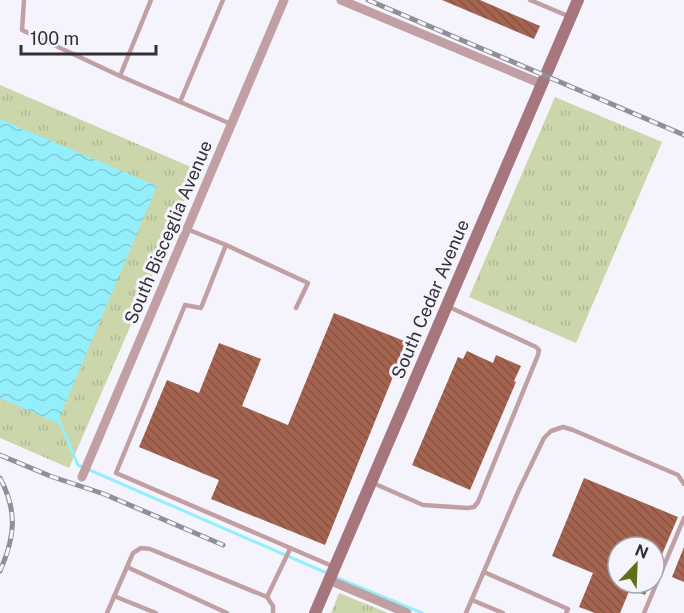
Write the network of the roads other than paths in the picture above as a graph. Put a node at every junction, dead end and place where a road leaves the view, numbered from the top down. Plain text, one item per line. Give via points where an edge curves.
1 (24, 0) edge
2 (223, 0) edge
3 (284, 0) edge
4 (341, 0) edge
5 (530, 0) edge
6 (578, 0) edge
7 (149, 1) edge
8 (571, 18) junction
9 (120, 76) junction
10 (542, 84) junction
11 (180, 102) junction
12 (231, 124) junction
13 (187, 229) junction
14 (225, 245) junction
15 (447, 306) junction
16 (296, 308) dead end
17 (82, 477) dead end
18 (371, 483) junction
19 (684, 484) edge
20 (684, 518) edge
21 (290, 549) junction
22 (127, 567) junction
23 (335, 567) junction
24 (484, 572) junction
25 (329, 580) junction
26 (114, 596) junction
27 (267, 597) junction
28 (472, 600) junction
29 (107, 613) edge
30 (156, 613) edge
31 (227, 613) edge
32 (273, 613) edge
33 (315, 613) edge
34 (407, 613) edge
35 (466, 613) edge
36 (503, 613) edge
37 (566, 613) edge
38 (644, 613) edge

1 - 9 lane via 22,30
2 - 11 lane
3 - 12 street, South Bisceglia Avenue
4 - 10 street
5 - 8 lane
6 - 8 main road, South Cedar Avenue
7 - 9 lane
8 - 10 main road, South Cedar Avenue
9 - 11 lane
10 - 15 main road, South Cedar Avenue
11 - 12 lane
12 - 13 street, South Bisceglia Avenue
13 - 14 lane
13 - 17 street, South Bisceglia Avenue
14 - 16 lane via 308,283
14 - 21 lane via 201,308 185,305 116,473
15 - 18 main road, South Cedar Avenue
15 - 18 lane via 539,350 478,502 468,508 423,505
18 - 23 main road, South Cedar Avenue
19 - 24 lane via 678,475 573,430 551,430
20 - 38 lane
21 - 23 lane
21 - 27 lane
22 - 26 lane
22 - 27 lane via 133,553 141,548 150,549
22 - 31 lane
23 - 25 main road, South Cedar Avenue
24 - 28 lane
24 - 37 lane via 568,609
25 - 33 main road, South Cedar Avenue
25 - 34 street
26 - 29 lane
26 - 30 lane
27 - 32 lane
28 - 35 lane
28 - 36 lane

